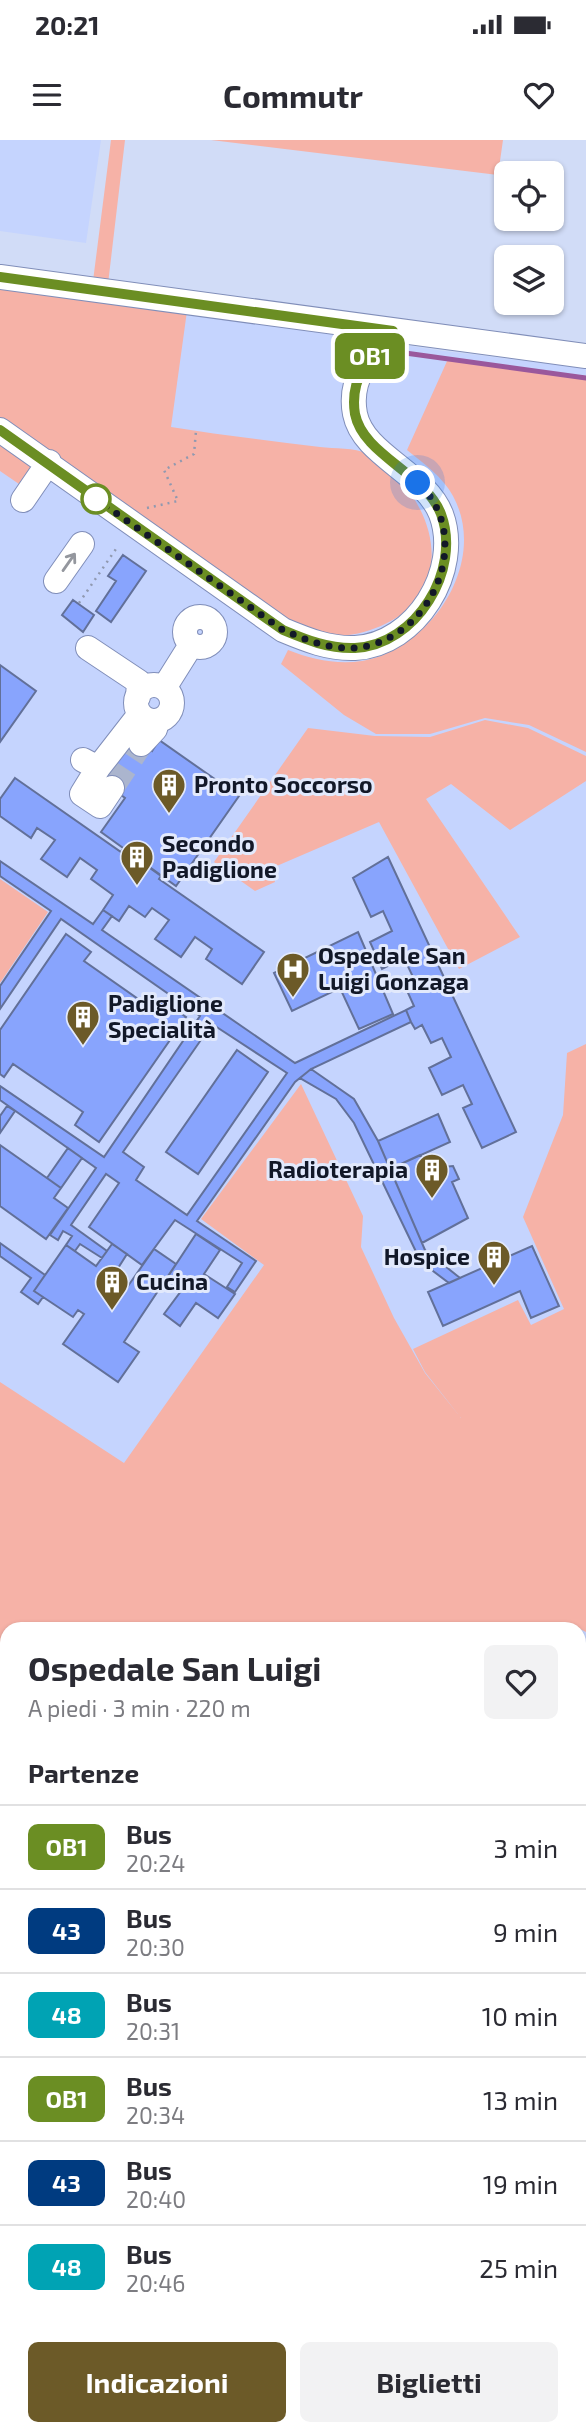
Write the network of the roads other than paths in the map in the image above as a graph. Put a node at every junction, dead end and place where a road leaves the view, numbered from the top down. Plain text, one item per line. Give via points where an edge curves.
1 (0, 277) edge
2 (393, 331) junction
3 (586, 356) edge
4 (0, 430) edge
5 (49, 462) junction
6 (23, 500) dead end
7 (82, 544) dead end
8 (56, 581) dead end
9 (191, 645) dead end
10 (88, 649) dead end
11 (145, 711) junction
12 (141, 744) tunnel mouth
13 (112, 788) tunnel mouth

1 - 2 street
2 - 3 street
2 - 5 street via 360,369 355,414 366,436 431,495 446,531 446,550 444,568 418,616 385,640 357,648 337,647 283,630
4 - 5 street
5 - 6 street
8 -> 7 street
9 - 11 street via 164,688 149,686
10 - 11 street via 139,682
11 - 12 street via 155,729
11 - 13 street via 90,764 82,794 100,806

